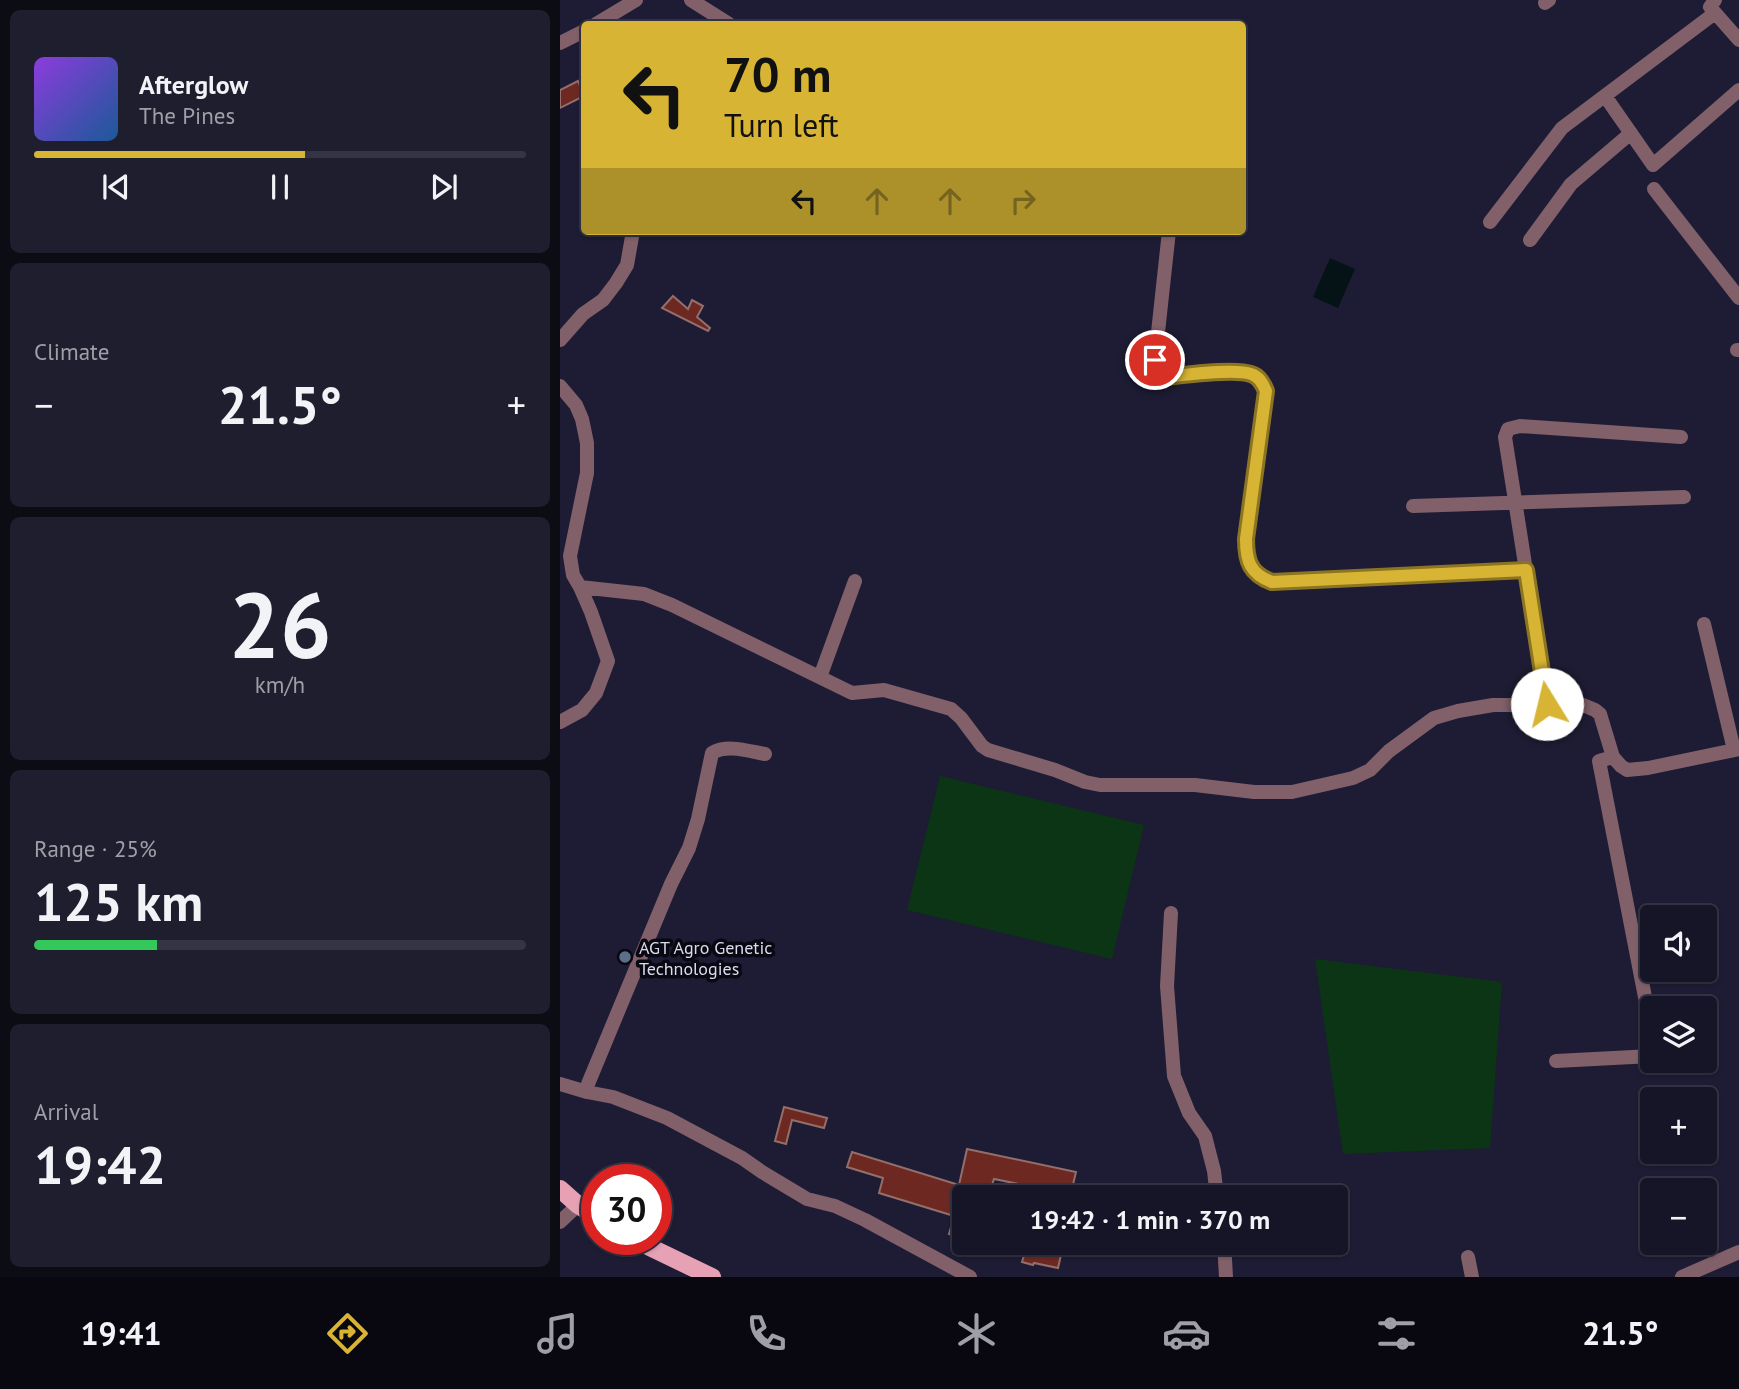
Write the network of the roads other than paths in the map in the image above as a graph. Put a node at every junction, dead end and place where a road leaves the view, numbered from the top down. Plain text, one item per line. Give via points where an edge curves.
1 (636, 0) edge
2 (691, 0) edge
3 (1715, 6) edge
4 (601, 21) edge
5 (724, 21) edge
6 (581, 32) edge
7 (1739, 40) edge
8 (560, 43) edge
9 (1739, 90) edge
10 (1605, 96) junction
11 (1631, 133) junction
12 (1654, 189) dead end
13 (1490, 222) dead end
14 (633, 235) edge
15 (1169, 235) edge
16 (1530, 240) dead end
17 (1739, 298) edge
18 (560, 340) edge
19 (560, 386) edge
20 (1681, 436) dead end
21 (1684, 497) dead end
22 (1515, 502) junction
23 (1413, 506) dead end
24 (1526, 570) junction
25 (855, 581) dead end
26 (580, 587) junction
27 (1704, 624) dead end
28 (820, 677) junction
29 (1547, 704) junction
30 (560, 722) edge
31 (1736, 749) edge
32 (765, 754) dead end
33 (1613, 757) junction
34 (1171, 913) dead end
35 (1645, 996) edge
36 (1640, 1057) edge
37 (1556, 1061) dead end
38 (560, 1084) edge
39 (586, 1092) junction
40 (1216, 1185) edge
41 (560, 1189) edge
42 (578, 1205) junction
43 (581, 1207) edge
44 (560, 1222) edge
45 (1739, 1252) edge
46 (665, 1255) edge
47 (1225, 1255) edge
48 (1468, 1256) dead end
49 (710, 1277) edge
50 (970, 1277) edge
51 (1226, 1277) edge
52 (1472, 1277) edge
53 (1682, 1277) edge

1 - 4 street
2 - 5 street
3 - 7 street
3 - 10 street
6 - 8 street
9 - 11 street via 1653,164
10 - 11 street
10 - 13 street via 1562,128
11 - 16 street via 1571,184
12 - 17 street
14 - 18 street via 627,265 616,283
15 - 24 street via 1155,360 1159,373 1165,377 1251,373 1266,391 1246,539 1255,573 1272,582
19 - 26 street via 576,405 587,443 587,473 570,556
20 - 22 street via 1508,429 1505,437
21 - 22 street
22 - 23 street
22 - 24 street
24 - 29 street
25 - 28 street
26 - 28 street via 644,594
26 - 30 street via 608,661 596,693 582,710
27 - 31 street
28 - 29 street via 852,693 884,690 951,709 988,750 1085,782 1195,785 1254,792 1292,792 1353,778 1370,770 1434,718 1493,705
29 - 33 street via 1595,710
31 - 33 street via 1627,770
32 - 39 street via 737,748 712,753 689,848
33 - 35 street via 1599,761
34 - 40 street via 1167,986 1174,1076 1189,1113 1205,1136
36 - 37 street
38 - 39 street
39 - 50 street via 667,1118 807,1199 865,1220
41 - 42 main road
42 - 43 main road
42 - 44 street
45 - 53 street
46 - 49 main road
47 - 51 street
48 - 52 street

